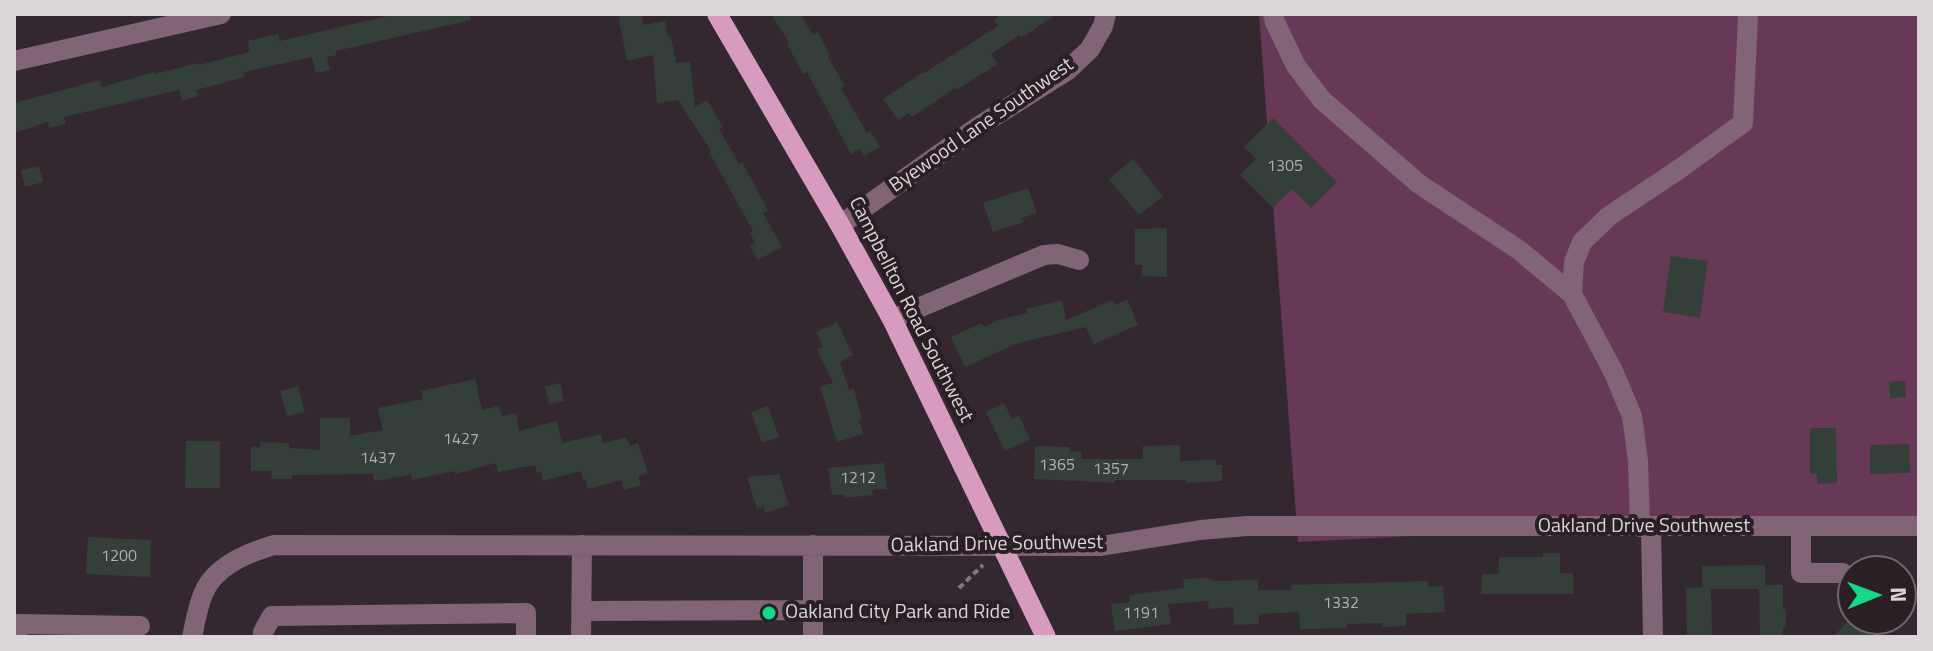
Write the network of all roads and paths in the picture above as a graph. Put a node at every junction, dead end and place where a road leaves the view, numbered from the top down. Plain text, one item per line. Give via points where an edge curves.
1 (221, 14) edge
2 (717, 14) edge
3 (1106, 14) edge
4 (1273, 14) edge
5 (1748, 17) dead end
6 (14, 61) edge
7 (840, 225) junction
8 (1079, 260) dead end
9 (1572, 294) junction
10 (892, 319) junction
11 (1919, 526) edge
12 (1646, 527) junction
13 (1801, 527) junction
14 (582, 545) junction
15 (813, 545) junction
16 (1002, 547) junction
17 (1837, 573) edge
18 (813, 610) junction
19 (582, 611) junction
20 (140, 626) dead end
21 (17, 637) edge
22 (192, 637) edge
23 (263, 637) edge
24 (526, 637) edge
25 (581, 637) edge
26 (813, 637) edge
27 (1046, 637) edge
28 (1653, 637) edge

1 - 6 street
2 - 7 main road, Campbellton Road Southwest
3 - 7 street, Byewood Lane Southwest via 1090,49 1068,70
4 - 9 street via 1296,66 1322,100 1419,184 1519,250
5 - 9 street via 1743,123 1609,216 1582,242 1574,262
7 - 10 main road, Campbellton Road Southwest
8 - 10 street via 1044,255
9 - 12 street via 1632,416
10 - 16 main road, Campbellton Road Southwest
11 - 13 street, Oakland Drive Southwest
12 - 13 street, Oakland Drive Southwest
12 - 16 street, Oakland Drive Southwest via 1247,526 1101,546
12 - 28 street
13 - 17 street via 1801,573
14 - 15 street, Oakland Drive Southwest
14 - 19 street
14 - 22 street, Oakland Drive Southwest via 274,545 250,553 209,583
15 - 16 street, Oakland Drive Southwest
15 - 18 street
16 - 27 main road, Campbellton Road Southwest
18 - 19 street
18 - 26 street
19 - 25 street
20 - 21 street via 17,624
23 - 24 street via 272,616 526,613

